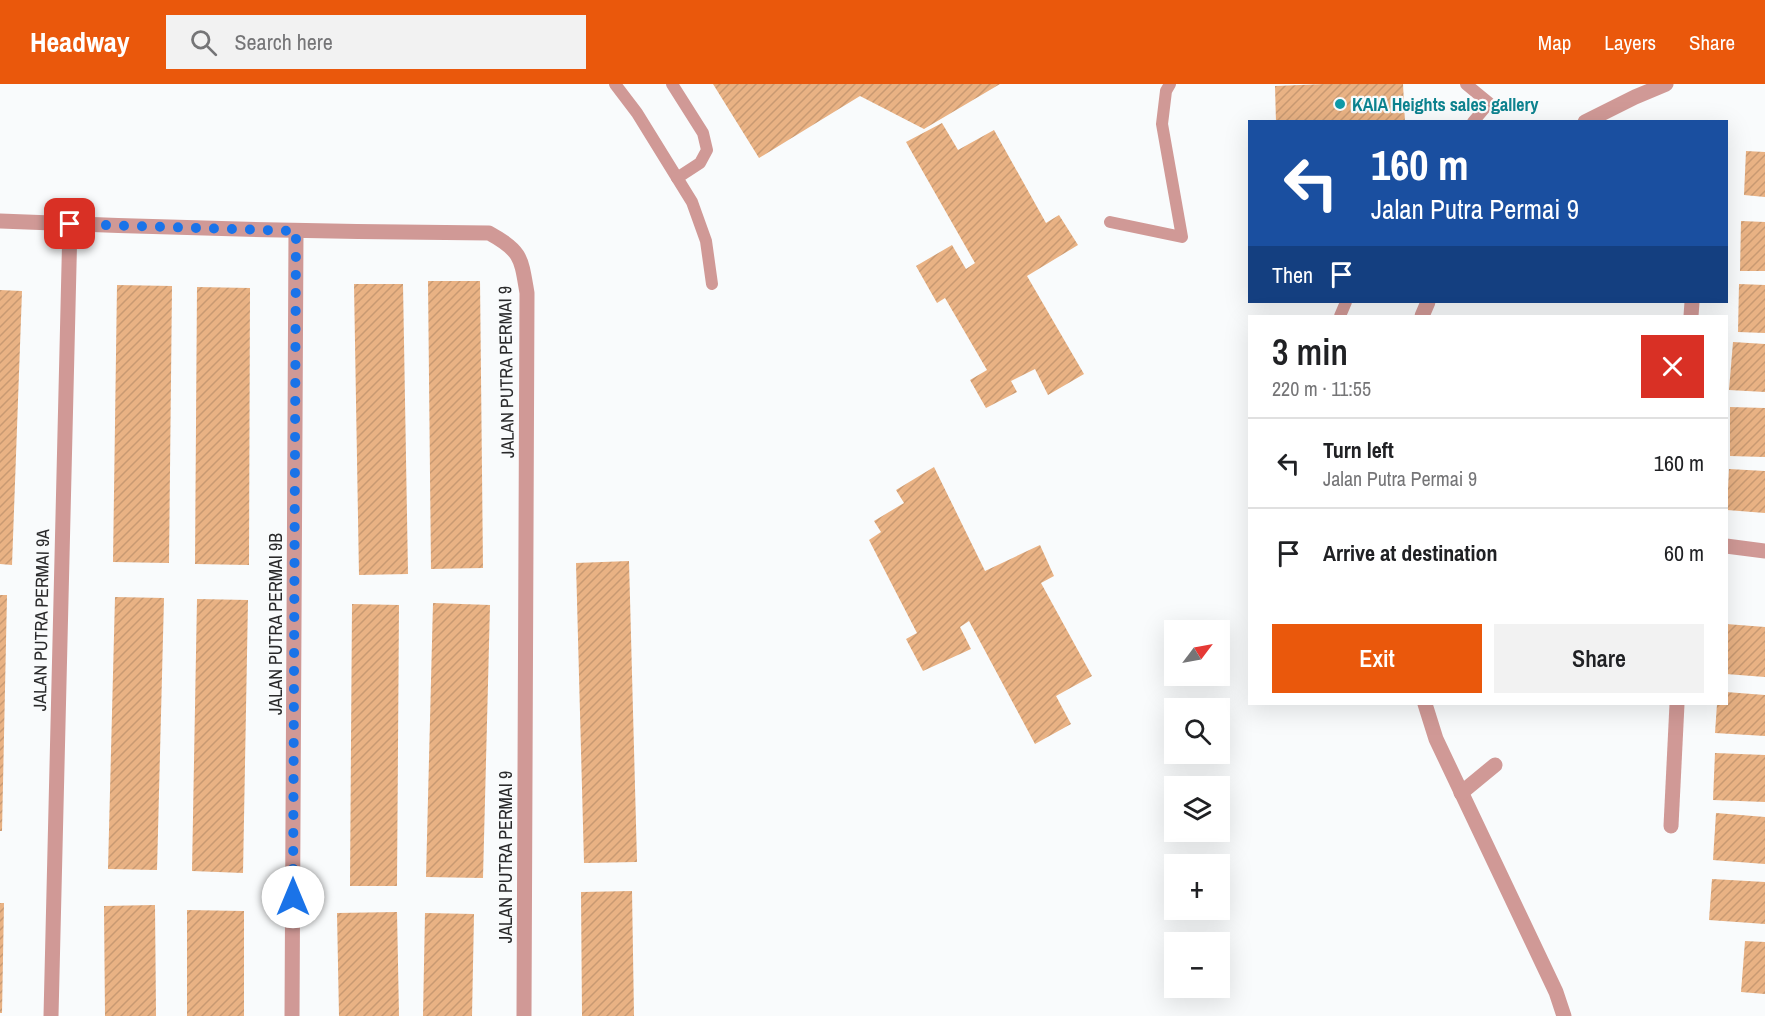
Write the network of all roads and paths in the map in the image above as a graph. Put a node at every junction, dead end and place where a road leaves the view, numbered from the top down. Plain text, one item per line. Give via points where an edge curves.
1 (615, 84) edge
2 (672, 84) edge
3 (1170, 84) edge
4 (1466, 84) edge
5 (1666, 84) edge
6 (1475, 120) edge
7 (1590, 120) edge
8 (677, 178) junction
9 (0, 221) edge
10 (1110, 222) dead end
11 (70, 224) junction
12 (296, 231) junction
13 (712, 284) dead end
14 (1728, 546) edge
15 (1765, 551) edge
16 (1425, 705) edge
17 (1677, 705) edge
18 (1495, 765) dead end
19 (1461, 793) junction
20 (1671, 826) dead end
21 (51, 1016) edge
22 (292, 1016) edge
23 (524, 1016) edge
24 (1564, 1016) edge

1 - 8 lane
2 - 8 lane via 703,133 707,150 700,163
3 - 10 lane via 1162,123 1182,237
4 - 6 lane via 1489,103
5 - 7 street
8 - 13 lane via 692,202 706,241
9 - 11 street, JALAN PUTRA PERMAI 9
11 - 12 street, JALAN PUTRA PERMAI 9
11 - 21 street, JALAN PUTRA PERMAI 9A
12 - 22 street, JALAN PUTRA PERMAI 9B
12 - 23 street, JALAN PUTRA PERMAI 9 via 489,233 510,244 521,261 527,292
14 - 15 street
16 - 19 street via 1436,740
17 - 20 street
18 - 19 street
19 - 24 street via 1557,992

